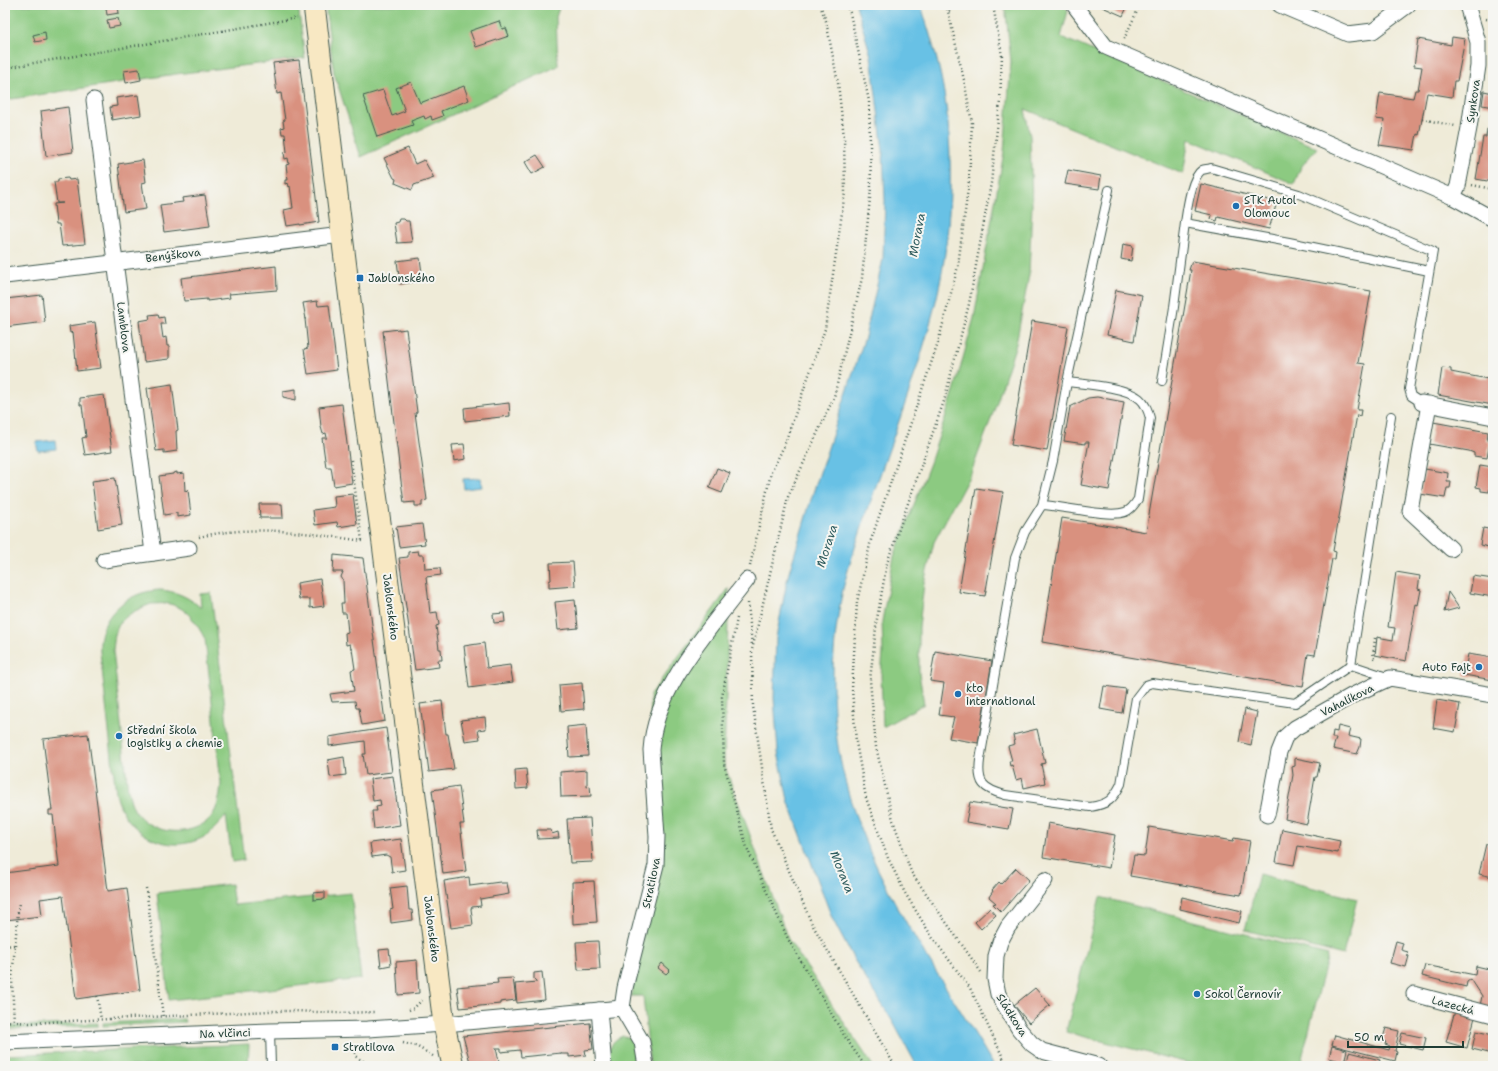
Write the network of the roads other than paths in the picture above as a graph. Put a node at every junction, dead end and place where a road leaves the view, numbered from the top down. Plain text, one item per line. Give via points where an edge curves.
1 (1074, 5) edge
2 (1408, 5) edge
3 (1467, 5) edge
4 (1285, 6) edge
5 (315, 10) edge
6 (94, 100) dead end
7 (1109, 190) dead end
8 (1453, 197) junction
9 (1493, 218) edge
10 (1185, 223) junction
11 (342, 235) junction
12 (115, 262) junction
13 (1429, 271) junction
14 (5, 276) edge
15 (1162, 381) dead end
16 (1067, 382) junction
17 (1425, 404) junction
18 (1391, 416) dead end
19 (1493, 417) edge
20 (1042, 505) junction
21 (189, 548) road end
22 (1451, 549) dead end
23 (153, 553) junction
24 (104, 560) dead end
25 (747, 580) road end
26 (1351, 665) junction
27 (1390, 678) junction
28 (1493, 695) edge
29 (1267, 815) dead end
30 (1045, 880) dead end
31 (1414, 994) dead end
32 (622, 1008) junction
33 (599, 1010) junction
34 (1493, 1015) edge
35 (444, 1024) junction
36 (270, 1031) junction
37 (5, 1042) edge
38 (445, 1063) edge
39 (271, 1066) edge
40 (604, 1066) edge
41 (646, 1066) edge
42 (1099, 1066) edge

1 - 8 street via 1112,49
2 - 4 street via 1373,31 1348,34
3 - 8 street, Synkova via 1478,42 1478,66 1470,128 1459,183
5 - 11 street, Jablonského
6 - 12 street, Lamblova
7 - 16 lane
8 - 9 street
10 - 13 lane
10 - 13 lane via 1197,175 1203,169 1211,168 1299,194 1433,251
10 - 15 lane
11 - 12 street, Benýškova
11 - 35 street, Jablonského
12 - 14 street, Benýškova
12 - 23 street, Lamblova
13 - 17 lane via 1409,389 1411,396
16 - 20 lane via 1053,461
16 - 20 lane via 1127,392 1139,398 1145,406 1150,418 1138,499 1126,512 1117,514
17 - 19 street
17 - 22 street via 1410,511
18 - 26 lane
20 - 26 lane via 1025,532 1015,558 980,760 979,776 986,788 993,792 1090,807 1110,801 1121,784 1136,698 1146,685 1152,683 1295,703
21 - 23 street
23 - 24 street
25 - 32 street, Stratilova via 688,658 662,702 651,750 657,836 656,865
26 - 27 lane
27 - 28 street
27 - 29 street, Vahalíkova via 1353,695 1289,733 1279,752
30 - 42 street, Sládkova via 1008,927 1000,942 995,971 998,994 1019,1029 1032,1044 1042,1051
31 - 34 street, Lazecká
32 - 33 street
32 - 41 street via 642,1042
33 - 35 street
33 - 40 street
35 - 36 street, Na vlčinci
35 - 38 street, Jablonského
36 - 37 street, Na vlčinci
36 - 39 lane

